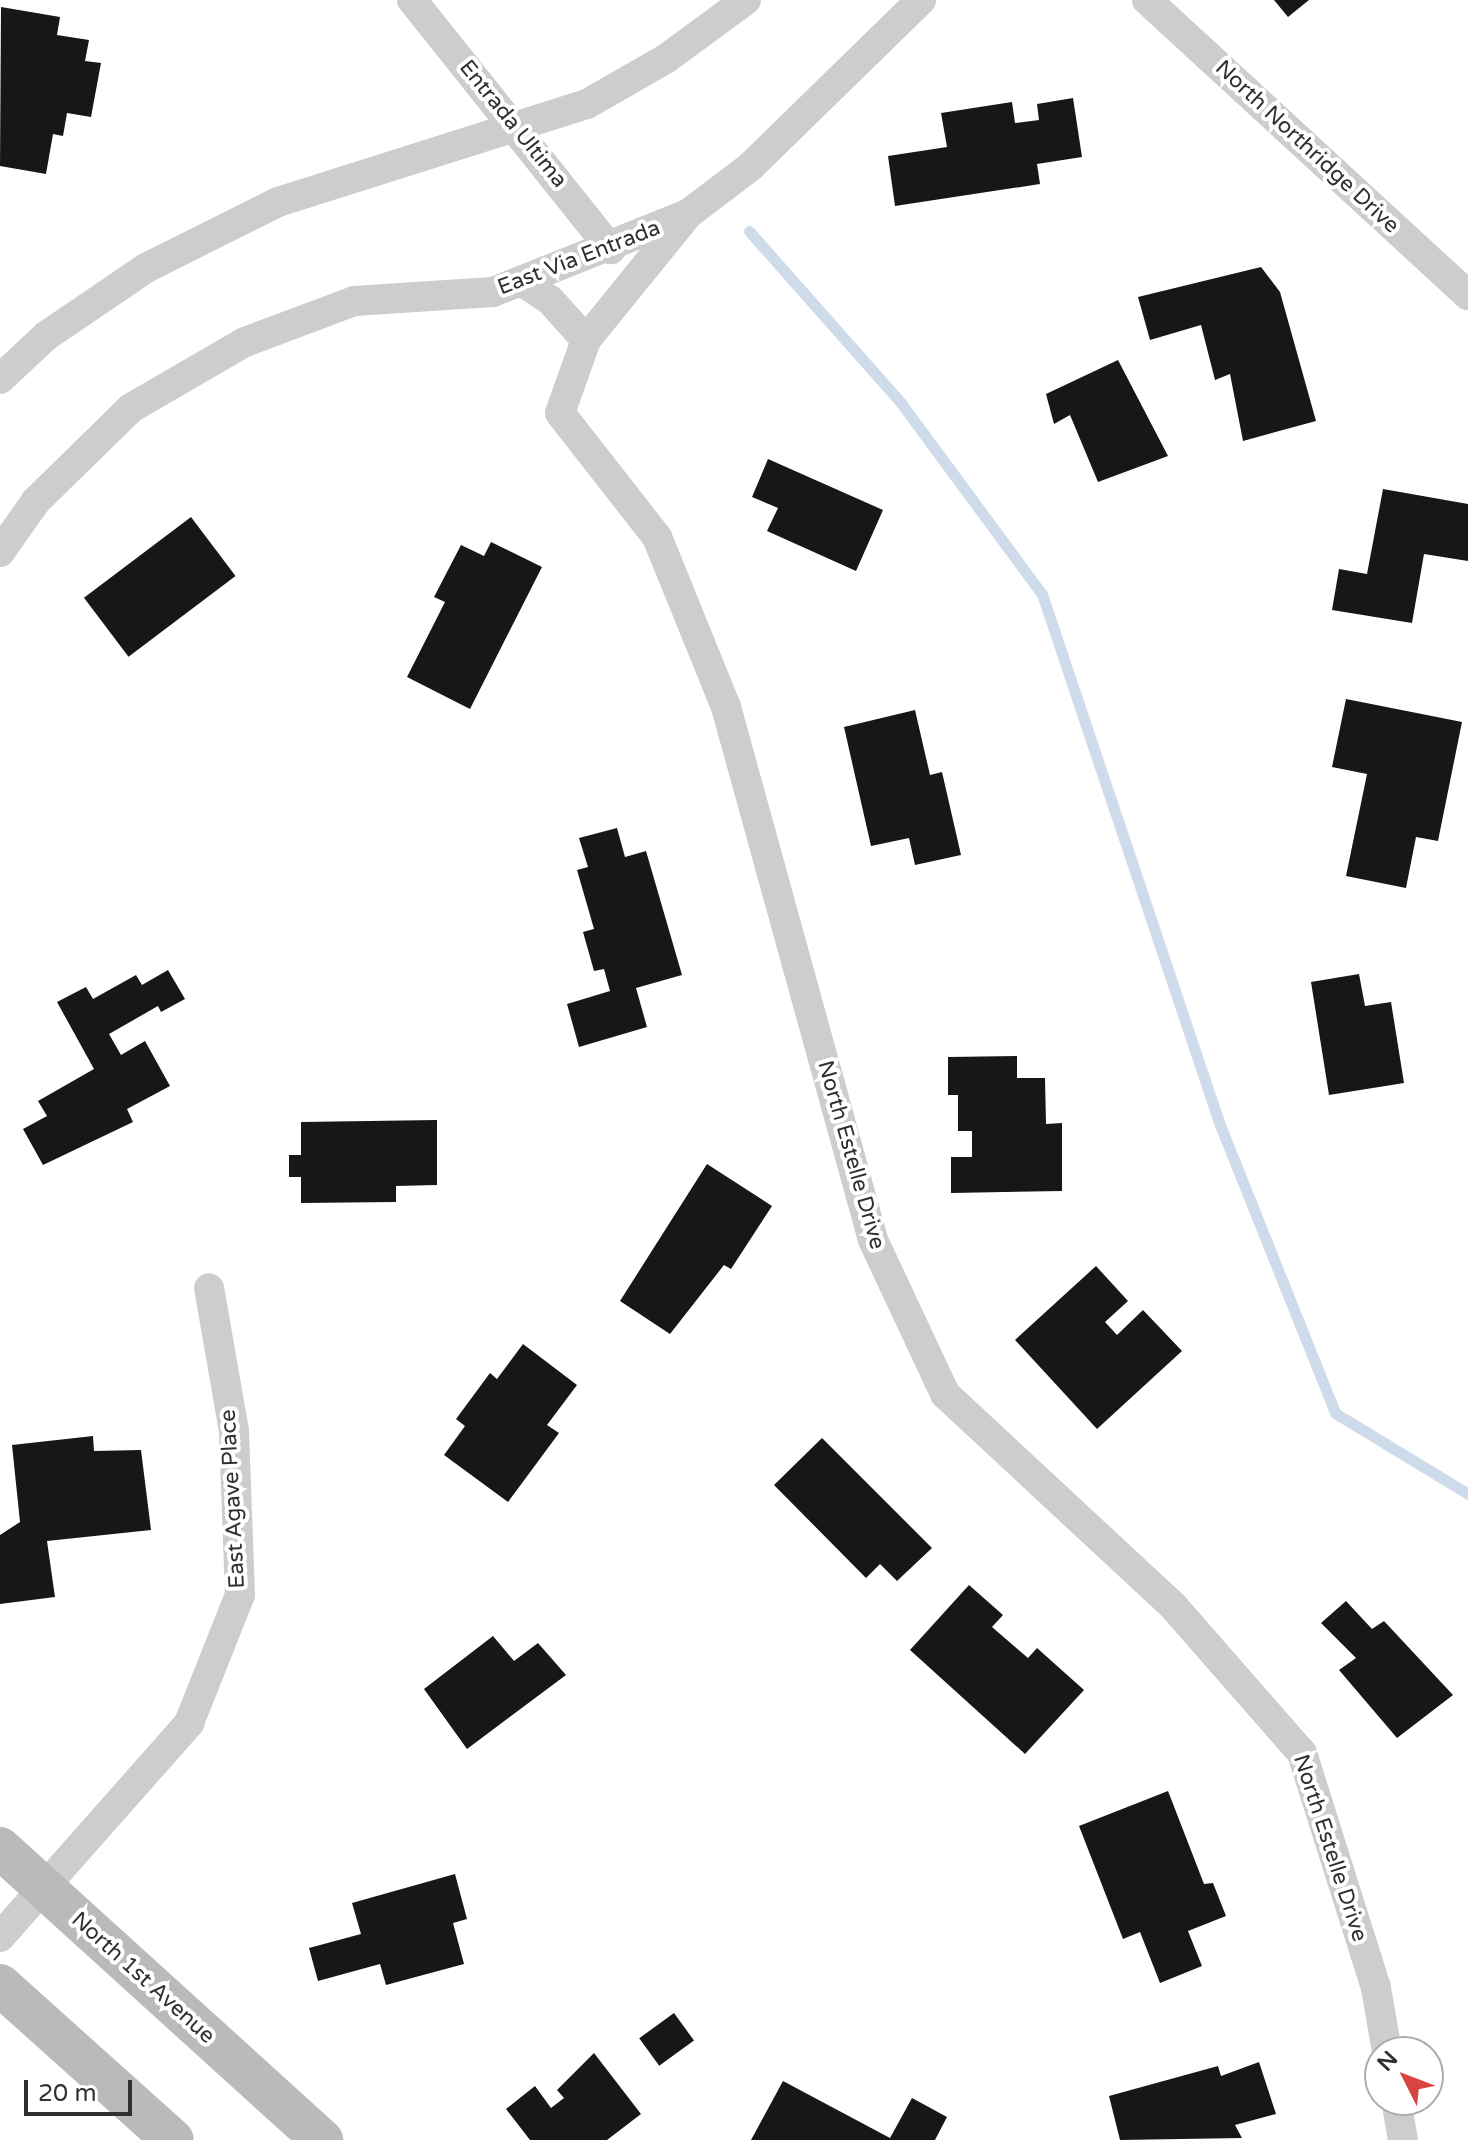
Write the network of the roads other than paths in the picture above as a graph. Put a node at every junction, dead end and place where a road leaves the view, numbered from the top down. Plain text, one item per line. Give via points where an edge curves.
1 (412, 0) edge
2 (746, 0) edge
3 (921, 0) edge
4 (1147, 0) edge
5 (518, 129) junction
6 (688, 214) junction
7 (611, 249) junction
8 (523, 282) junction
9 (1468, 295) edge
10 (586, 340) junction
11 (0, 379) edge
12 (0, 552) edge
13 (209, 1288) dead end
14 (0, 1848) edge
15 (46, 1890) junction
16 (0, 1937) edge
17 (0, 1985) edge
18 (1384, 2036) edge
19 (1399, 2116) edge
20 (173, 2140) edge
21 (322, 2140) edge
22 (1403, 2140) edge

1 - 5 street, Entrada Ultima
2 - 5 street via 667,58 587,104
3 - 6 street, East Via Entrada via 750,167
4 - 9 street, North Northridge Drive
5 - 7 street, Entrada Ultima
5 - 11 street via 278,202 146,268 46,336
6 - 7 street, East Via Entrada
6 - 10 street, North Estelle Drive
7 - 8 street, East Via Entrada
8 - 10 street via 550,300
8 - 12 street, East Via Entrada via 493,292 354,301 245,342 131,408 36,501
10 - 18 street, North Estelle Drive via 560,413 657,537 726,707 873,1240 937,1378 945,1394 1174,1607 1302,1753 1376,1988
13 - 15 street, East Agave Place via 234,1431 240,1595 189,1723
14 - 15 main road, North 1st Avenue
15 - 16 street, East Agave Place
15 - 21 main road, North 1st Avenue
17 - 20 main road
19 - 22 street

